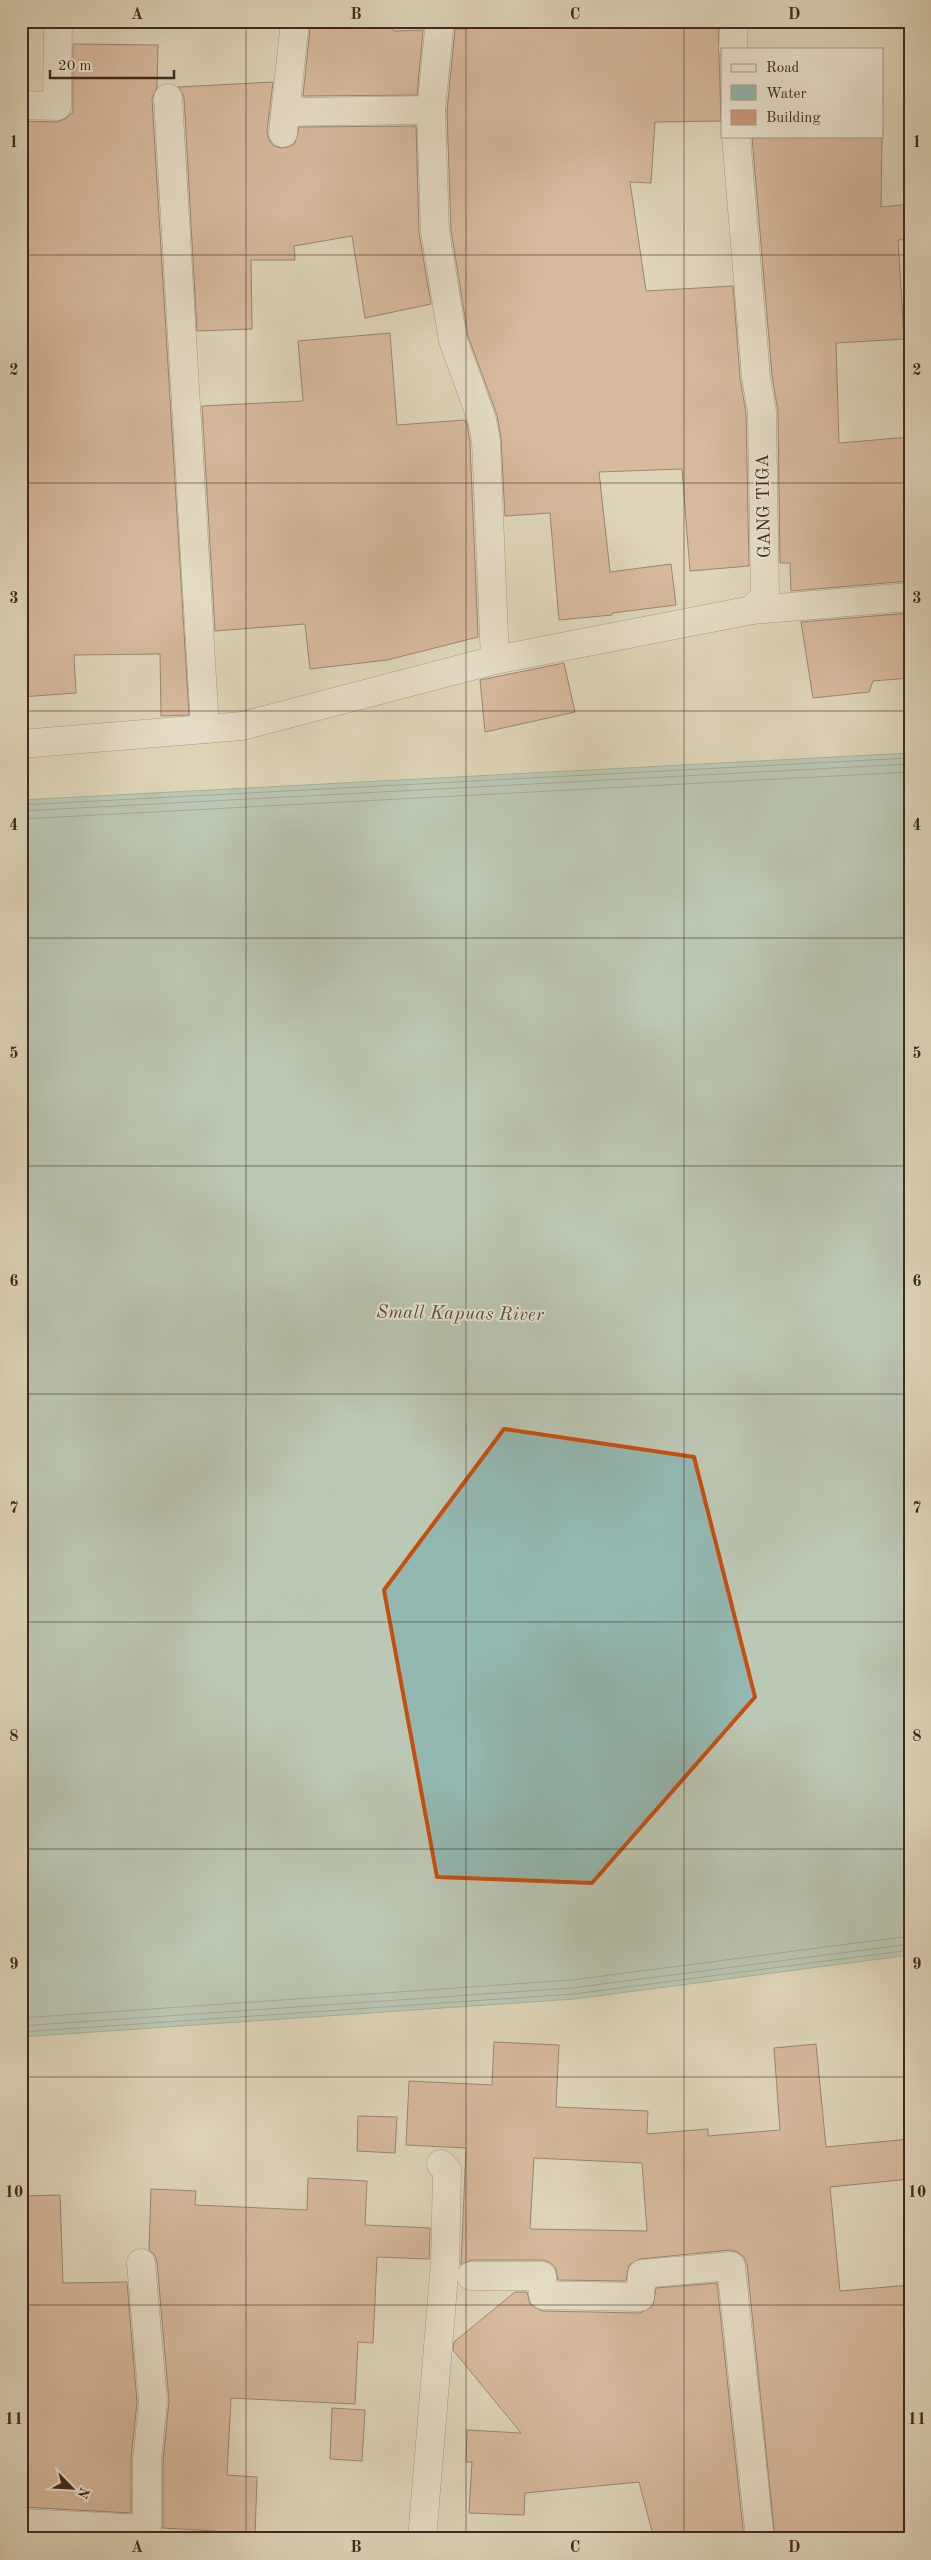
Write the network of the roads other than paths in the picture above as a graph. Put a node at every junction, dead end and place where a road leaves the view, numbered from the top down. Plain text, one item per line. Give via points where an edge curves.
1 (58, 21) edge
2 (295, 21) edge
3 (440, 21) edge
4 (734, 21) edge
5 (733, 48) edge
6 (168, 98) dead end
7 (21, 104) edge
8 (431, 110) junction
9 (736, 138) edge
10 (910, 598) edge
11 (752, 610) junction
12 (495, 660) junction
13 (205, 730) junction
14 (21, 744) edge
15 (441, 2164) dead end
16 (141, 2263) dead end
17 (471, 2276) dead end
18 (21, 2523) edge
19 (147, 2534) edge
20 (422, 2539) edge
21 (760, 2539) edge

1 - 7 street via 57,106
2 - 8 street via 284,123
3 - 8 street
4 - 5 street
6 - 13 street
8 - 12 street via 438,252 453,340 482,420 486,441
9 - 11 street, GANG TIGA via 754,357 762,412 765,596 761,604
10 - 11 street
11 - 12 street
12 - 13 street via 242,726
13 - 14 street
15 - 20 street via 447,2170 444,2263
16 - 19 street via 153,2402 147,2460
17 - 21 street via 542,2276 543,2295 640,2297 642,2274 730,2266
18 - 19 street

